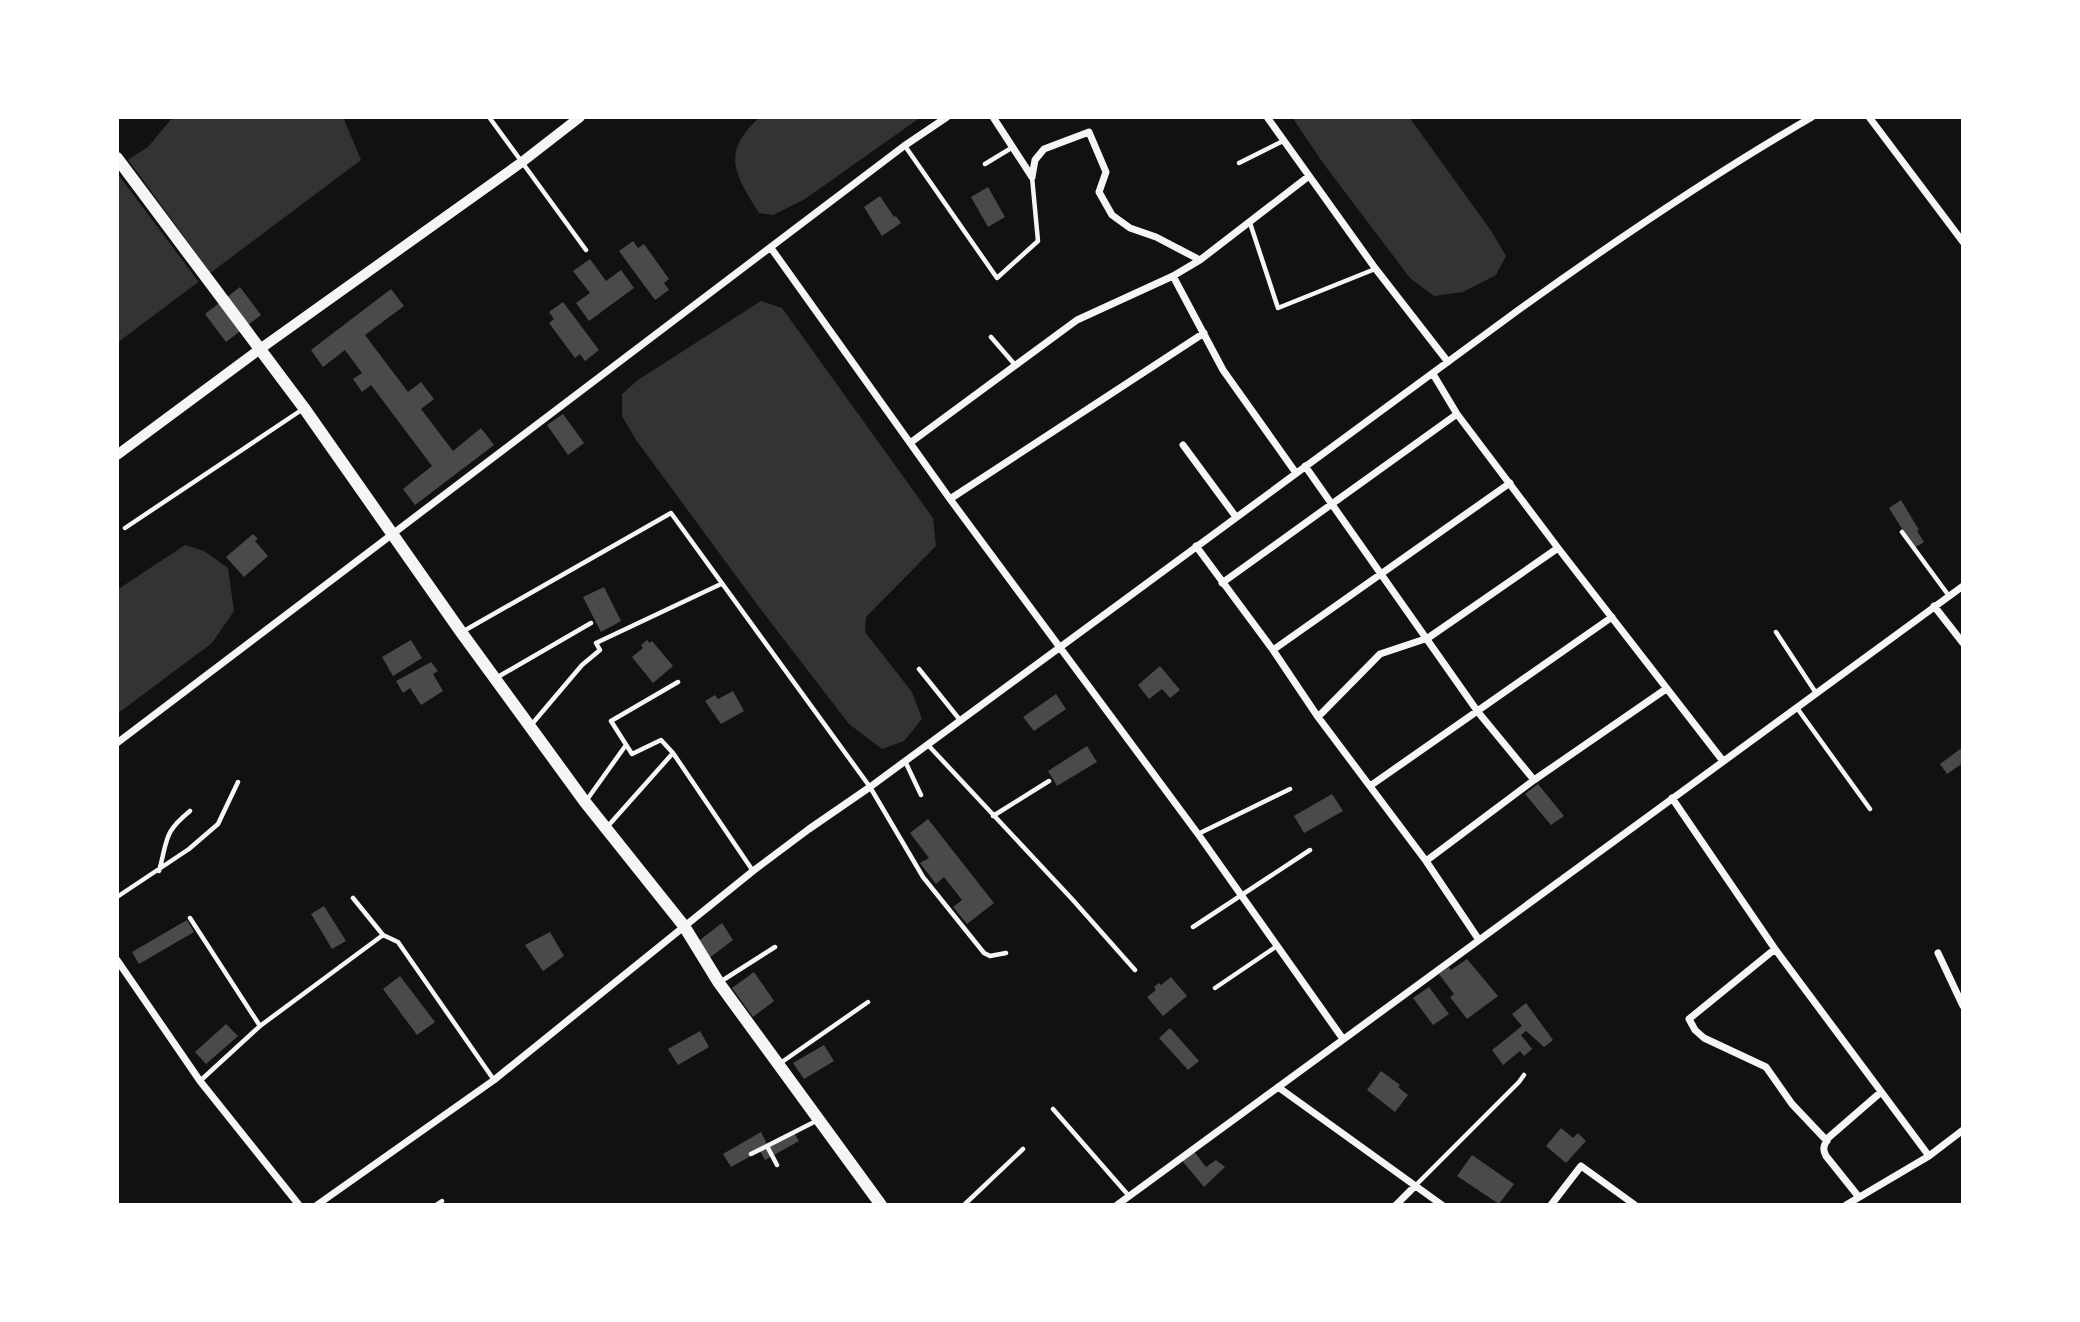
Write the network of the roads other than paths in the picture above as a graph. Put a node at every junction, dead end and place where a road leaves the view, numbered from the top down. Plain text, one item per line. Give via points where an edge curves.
1 (489, 117) edge
2 (580, 117) edge
3 (947, 117) edge
4 (993, 117) edge
5 (1266, 117) edge
6 (1812, 117) edge
7 (1869, 117) edge
8 (1284, 140) junction
9 (904, 146) junction
10 (1014, 147) junction
11 (118, 158) edge
12 (522, 162) junction
13 (1239, 163) dead end
14 (985, 164) dead end
15 (1310, 176) junction
16 (1032, 177) junction
17 (1249, 222) junction
18 (1963, 242) edge
19 (771, 248) junction
20 (586, 250) dead end
21 (1200, 260) junction
22 (1376, 268) junction
23 (1173, 276) junction
24 (1204, 333) junction
25 (991, 337) dead end
26 (260, 349) junction
27 (1448, 362) junction
28 (1016, 366) junction
29 (1433, 374) junction
30 (303, 408) junction
31 (1457, 414) junction
32 (910, 443) junction
33 (1183, 445) dead end
34 (117, 455) edge
35 (1306, 466) junction
36 (1296, 473) junction
37 (1510, 482) junction
38 (950, 499) junction
39 (1331, 503) junction
40 (1236, 517) junction
41 (125, 528) dead end
42 (1902, 532) dead end
43 (391, 533) junction
44 (1196, 546) junction
45 (1558, 548) junction
46 (1380, 574) junction
47 (1222, 583) junction
48 (722, 584) junction
49 (1963, 586) edge
50 (1949, 596) junction
51 (1934, 606) junction
52 (1612, 617) junction
53 (591, 623) dead end
54 (461, 632) junction
55 (1776, 632) dead end
56 (1428, 638) junction
57 (1963, 643) edge
58 (1059, 647) junction
59 (1273, 650) junction
60 (919, 669) dead end
61 (496, 678) junction
62 (678, 682) dead end
63 (1666, 689) junction
64 (1816, 693) junction
65 (1797, 707) junction
66 (1478, 712) junction
67 (1318, 717) junction
68 (960, 720) junction
69 (531, 725) junction
70 (117, 743) edge
71 (928, 744) junction
72 (626, 745) junction
73 (673, 753) junction
74 (905, 760) junction
75 (1723, 761) junction
76 (1534, 780) junction
77 (1049, 781) dead end
78 (238, 782) dead end
79 (1370, 786) junction
80 (870, 787) junction
81 (1290, 789) dead end
82 (921, 795) dead end
83 (1672, 799) junction
84 (585, 802) junction
85 (1870, 808) dead end
86 (190, 810) dead end
87 (993, 816) junction
88 (605, 829) junction
89 (1198, 834) junction
90 (1310, 850) dead end
91 (1426, 861) junction
92 (753, 871) junction
93 (158, 872) junction
94 (1241, 895) junction
95 (117, 897) edge
96 (353, 898) dead end
97 (190, 918) dead end
98 (684, 926) junction
99 (1193, 927) dead end
100 (383, 935) junction
101 (1479, 940) junction
102 (1277, 946) junction
103 (775, 947) dead end
104 (1775, 949) junction
105 (1006, 953) dead end
106 (1938, 953) dead end
107 (117, 960) edge
108 (1135, 970) dead end
109 (719, 983) junction
110 (1215, 988) dead end
111 (868, 1002) dead end
112 (1963, 1006) edge
113 (260, 1026) junction
114 (1343, 1039) junction
115 (778, 1065) junction
116 (1524, 1075) dead end
117 (494, 1080) junction
118 (200, 1081) junction
119 (1278, 1087) junction
120 (1881, 1092) junction
121 (1052, 1109) dead end
122 (818, 1120) junction
123 (1963, 1130) edge
124 (1827, 1141) junction
125 (767, 1146) junction
126 (1023, 1149) dead end
127 (751, 1154) dead end
128 (1929, 1156) junction
129 (777, 1165) dead end
130 (1415, 1186) junction
131 (1129, 1196) junction
132 (1858, 1196) junction
133 (442, 1201) dead end
134 (299, 1205) edge
135 (317, 1205) edge
136 (436, 1205) edge
137 (881, 1205) edge
138 (964, 1205) edge
139 (1117, 1205) edge
140 (1396, 1205) edge
141 (1442, 1205) edge
142 (1550, 1205) edge
143 (1634, 1205) edge
144 (1846, 1205) edge

1 - 12 lane
2 - 12 street
3 - 9 street
4 - 10 street
5 - 8 street
6 - 27 street via 1609,245
7 - 18 street
8 - 13 lane
8 - 15 street
9 - 16 lane via 997,278 1038,241
9 - 19 street
10 - 14 lane
10 - 16 street
11 - 26 main road
12 - 20 lane
12 - 26 street
15 - 17 street
15 - 22 street
16 - 21 street via 1035,160 1044,149 1089,132 1106,172 1099,192 1112,215
17 - 21 street
17 - 22 lane via 1278,308
19 - 32 street
19 - 43 street
21 - 23 street
22 - 27 street
23 - 24 street
23 - 28 street via 1077,320
24 - 36 street via 1223,370
24 - 38 street
25 - 28 lane
26 - 30 main road
26 - 34 street
27 - 29 street
28 - 32 street
29 - 31 street
29 - 35 street
30 - 41 lane
30 - 43 main road
31 - 37 street
31 - 39 street
32 - 38 street
33 - 40 street
35 - 36 street
35 - 39 street
36 - 40 street
37 - 45 street
37 - 46 street
38 - 58 street
39 - 46 street
39 - 47 street
40 - 44 street
42 - 50 lane
43 - 54 main road
43 - 70 street
44 - 47 street
44 - 58 street
45 - 52 street
45 - 56 street
46 - 56 street
46 - 59 street
47 - 59 street
48 - 54 lane via 671,513
48 - 69 lane via 596,643 600,650
48 - 80 lane
49 - 50 street
50 - 51 street
51 - 57 street
51 - 64 street
52 - 63 street
52 - 66 street
53 - 61 lane
54 - 61 main road
55 - 64 lane
56 - 66 street
56 - 67 street via 1380,654
58 - 68 street
58 - 89 street
59 - 67 street
60 - 68 lane
61 - 69 main road
62 - 72 lane via 611,721
63 - 75 street
63 - 76 street
64 - 65 street
65 - 75 street
65 - 85 lane
66 - 76 street
66 - 79 street
67 - 79 street
68 - 71 street
69 - 84 main road
71 - 74 street
71 - 87 lane
72 - 73 lane via 632,754 661,740
72 - 84 lane
73 - 88 lane
73 - 92 lane
74 - 80 street
74 - 82 lane
75 - 83 street
76 - 91 street
77 - 87 lane
78 - 93 lane via 218,824
79 - 91 street
80 - 92 street
80 - 105 lane via 923,877 984,953
81 - 89 lane
83 - 101 street
83 - 104 street
84 - 88 main road
86 - 93 lane via 167,833
87 - 108 lane
88 - 98 main road
89 - 94 street
90 - 94 lane
91 - 101 street
92 - 98 street
93 - 95 lane
94 - 99 lane
94 - 102 street
96 - 100 lane
97 - 113 lane
98 - 109 main road
98 - 117 street
100 - 113 lane
100 - 117 lane via 398,942
101 - 114 street
102 - 110 lane
102 - 114 street
103 - 109 lane
104 - 120 street
104 - 124 street via 1689,1019 1695,1030 1720,1048 1766,1067
106 - 112 street
107 - 118 street
109 - 115 main road
111 - 115 lane
113 - 118 lane
114 - 119 street
115 - 122 main road
116 - 130 lane
117 - 135 street
118 - 134 street
119 - 130 street
119 - 131 street
120 - 124 street
120 - 128 street
121 - 131 lane
122 - 125 lane
122 - 137 main road
123 - 128 street
124 - 132 street via 1824,1152
125 - 127 lane
125 - 129 lane
126 - 138 lane
128 - 132 street
130 - 140 street
130 - 141 street
131 - 139 street
132 - 144 street
133 - 136 lane
142 - 143 street via 1581,1166

